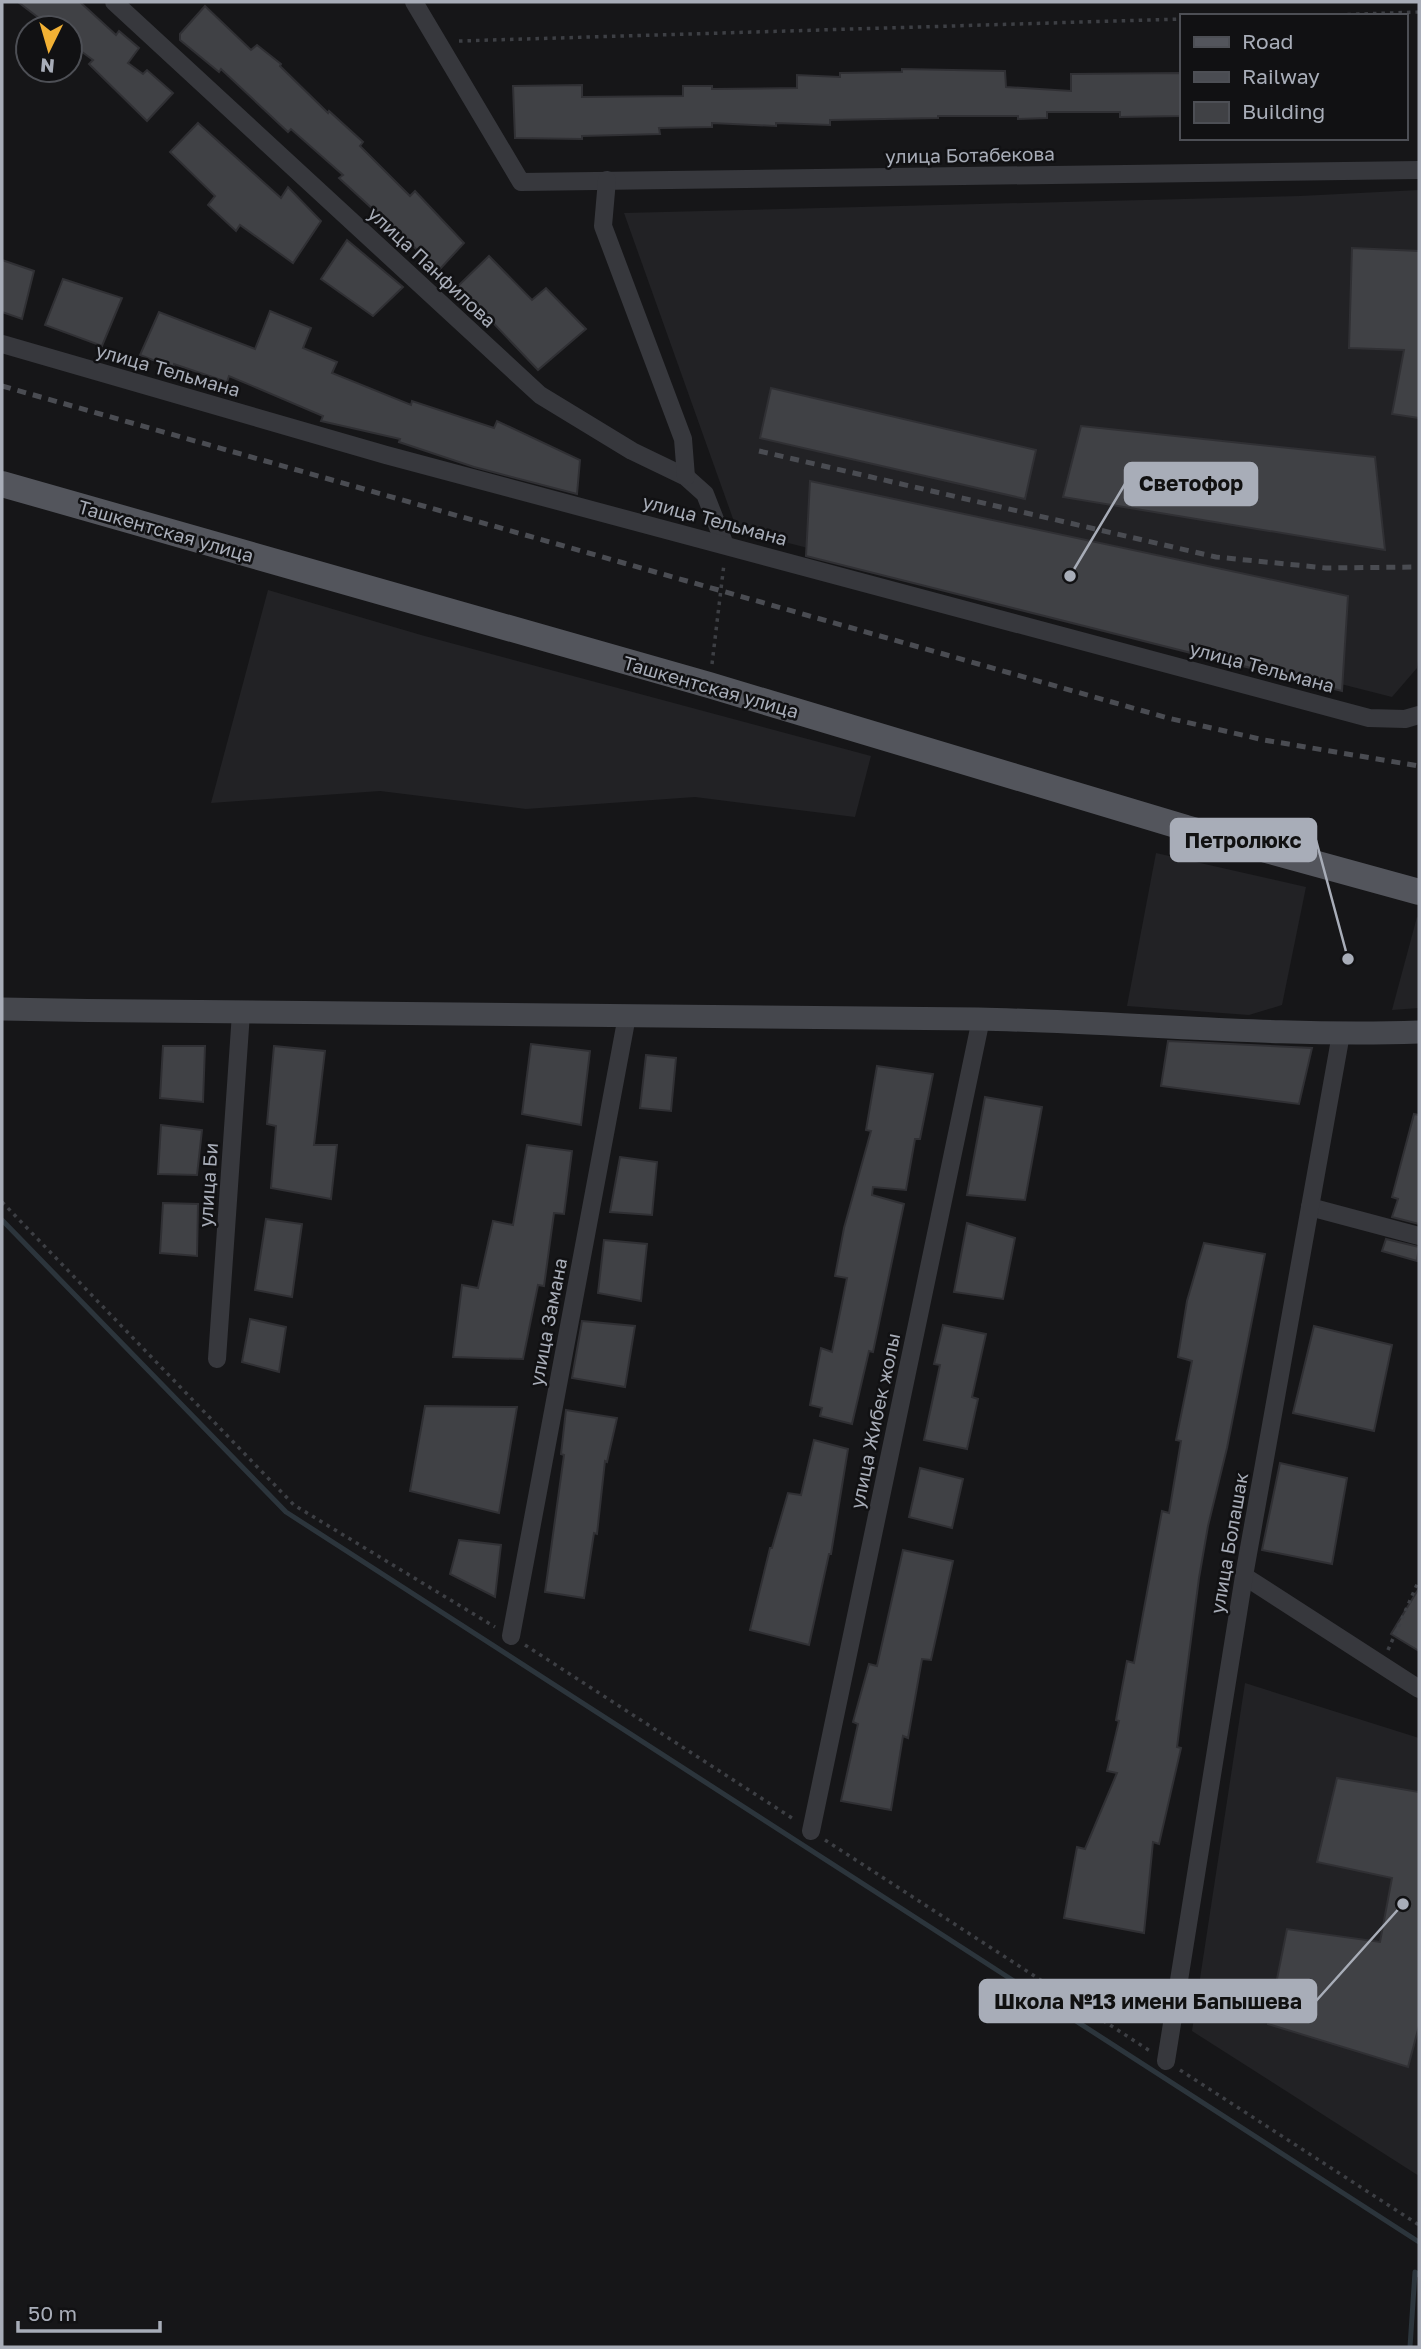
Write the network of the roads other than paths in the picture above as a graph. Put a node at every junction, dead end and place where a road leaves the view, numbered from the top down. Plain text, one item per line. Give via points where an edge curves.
1 (114, 2) edge
2 (414, 2) edge
3 (1419, 170) edge
4 (607, 180) junction
5 (2, 344) edge
6 (686, 477) junction
7 (2, 484) edge
8 (725, 545) junction
9 (1419, 715) edge
10 (1418, 888) edge
11 (2, 1009) edge
12 (241, 1013) junction
13 (627, 1016) junction
14 (981, 1019) junction
15 (1419, 1032) edge
16 (1342, 1034) junction
17 (1310, 1207) junction
18 (1419, 1236) edge
19 (217, 1359) dead end
20 (1244, 1576) junction
21 (511, 1636) road end
22 (1419, 1689) edge
23 (811, 1831) road end
24 (1166, 2061) road end

1 - 6 street, улица Панфилова via 540,396
2 - 4 street, улица Ботабекова via 521,182
3 - 4 street, улица Ботабекова
4 - 6 street via 603,226 683,439
5 - 8 street, улица Тельмана via 386,455
6 - 8 street, улица Панфилова via 705,494
7 - 10 main road, Ташкентская улица via 709,685 1186,828
8 - 9 street, улица Тельмана via 1369,718
11 - 12 main road
12 - 13 main road
12 - 19 street, улица Би
13 - 14 main road
13 - 21 street, улица Замана
14 - 16 main road
14 - 23 street, улица Жибек жолы
15 - 16 main road
16 - 17 street, улица Болашак
17 - 18 street
17 - 20 street, улица Болашак
20 - 22 street
20 - 24 street, улица Болашак

